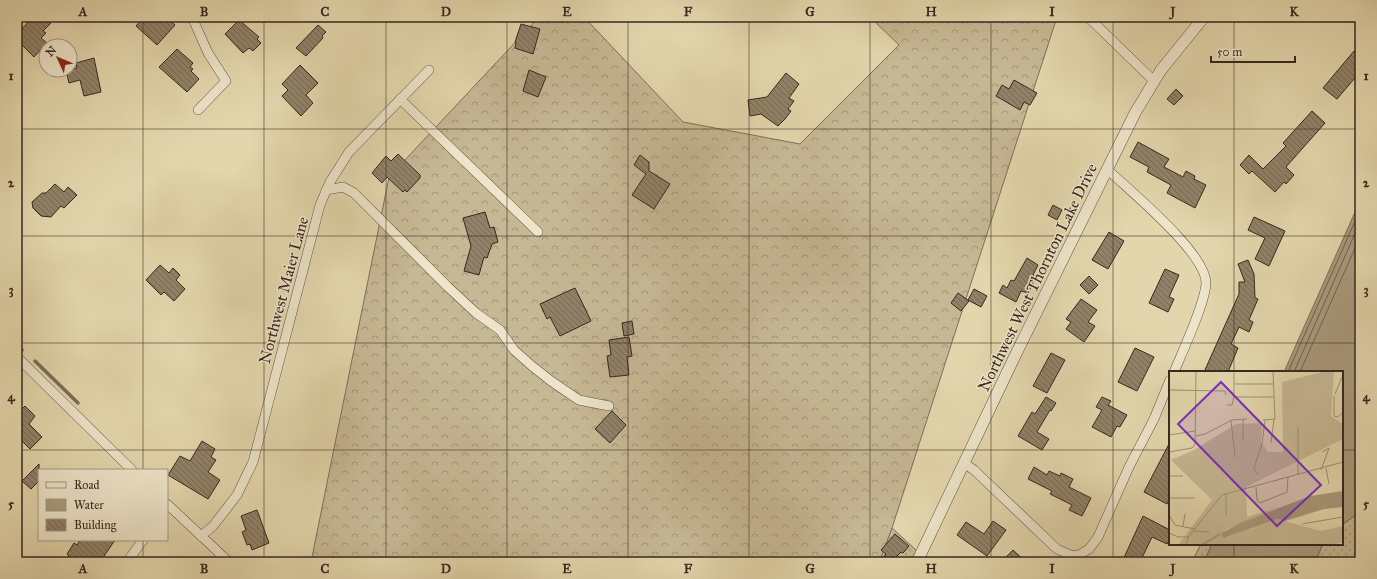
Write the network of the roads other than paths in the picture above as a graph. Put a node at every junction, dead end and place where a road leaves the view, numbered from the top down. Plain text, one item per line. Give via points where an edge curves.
1 (192, 17) edge
2 (1088, 17) edge
3 (1204, 17) edge
4 (428, 70) dead end
5 (1153, 80) junction
6 (400, 99) junction
7 (198, 110) dead end
8 (1107, 169) junction
9 (326, 190) junction
10 (538, 232) dead end
11 (17, 357) edge
12 (1174, 371) edge
13 (1169, 382) edge
14 (609, 406) dead end
15 (964, 464) junction
16 (131, 469) edge
17 (168, 507) edge
18 (201, 536) junction
19 (142, 541) edge
20 (126, 562) edge
21 (228, 562) edge
22 (917, 562) edge

1 - 7 street via 208,53 226,81
2 - 5 street
3 - 5 street, Northwest West Thornton Lake Drive
4 - 6 street, Northwest Maier Lane
5 - 8 street, Northwest West Thornton Lake Drive
6 - 9 street, Northwest Maier Lane via 349,152
6 - 10 street
8 - 12 street via 1193,252 1204,271 1206,284 1202,302
8 - 15 street, Northwest West Thornton Lake Drive
9 - 14 street via 343,187 354,193 448,287 476,313 500,330 514,350 550,381 579,400
9 - 18 street, Northwest Maier Lane via 293,305 253,462 237,495 213,526
11 - 16 street
13 - 15 street via 1098,537 1089,549 1079,555 1067,555 1057,549 974,470
15 - 22 street, Northwest West Thornton Lake Drive
17 - 18 street
18 - 21 street
19 - 20 street

